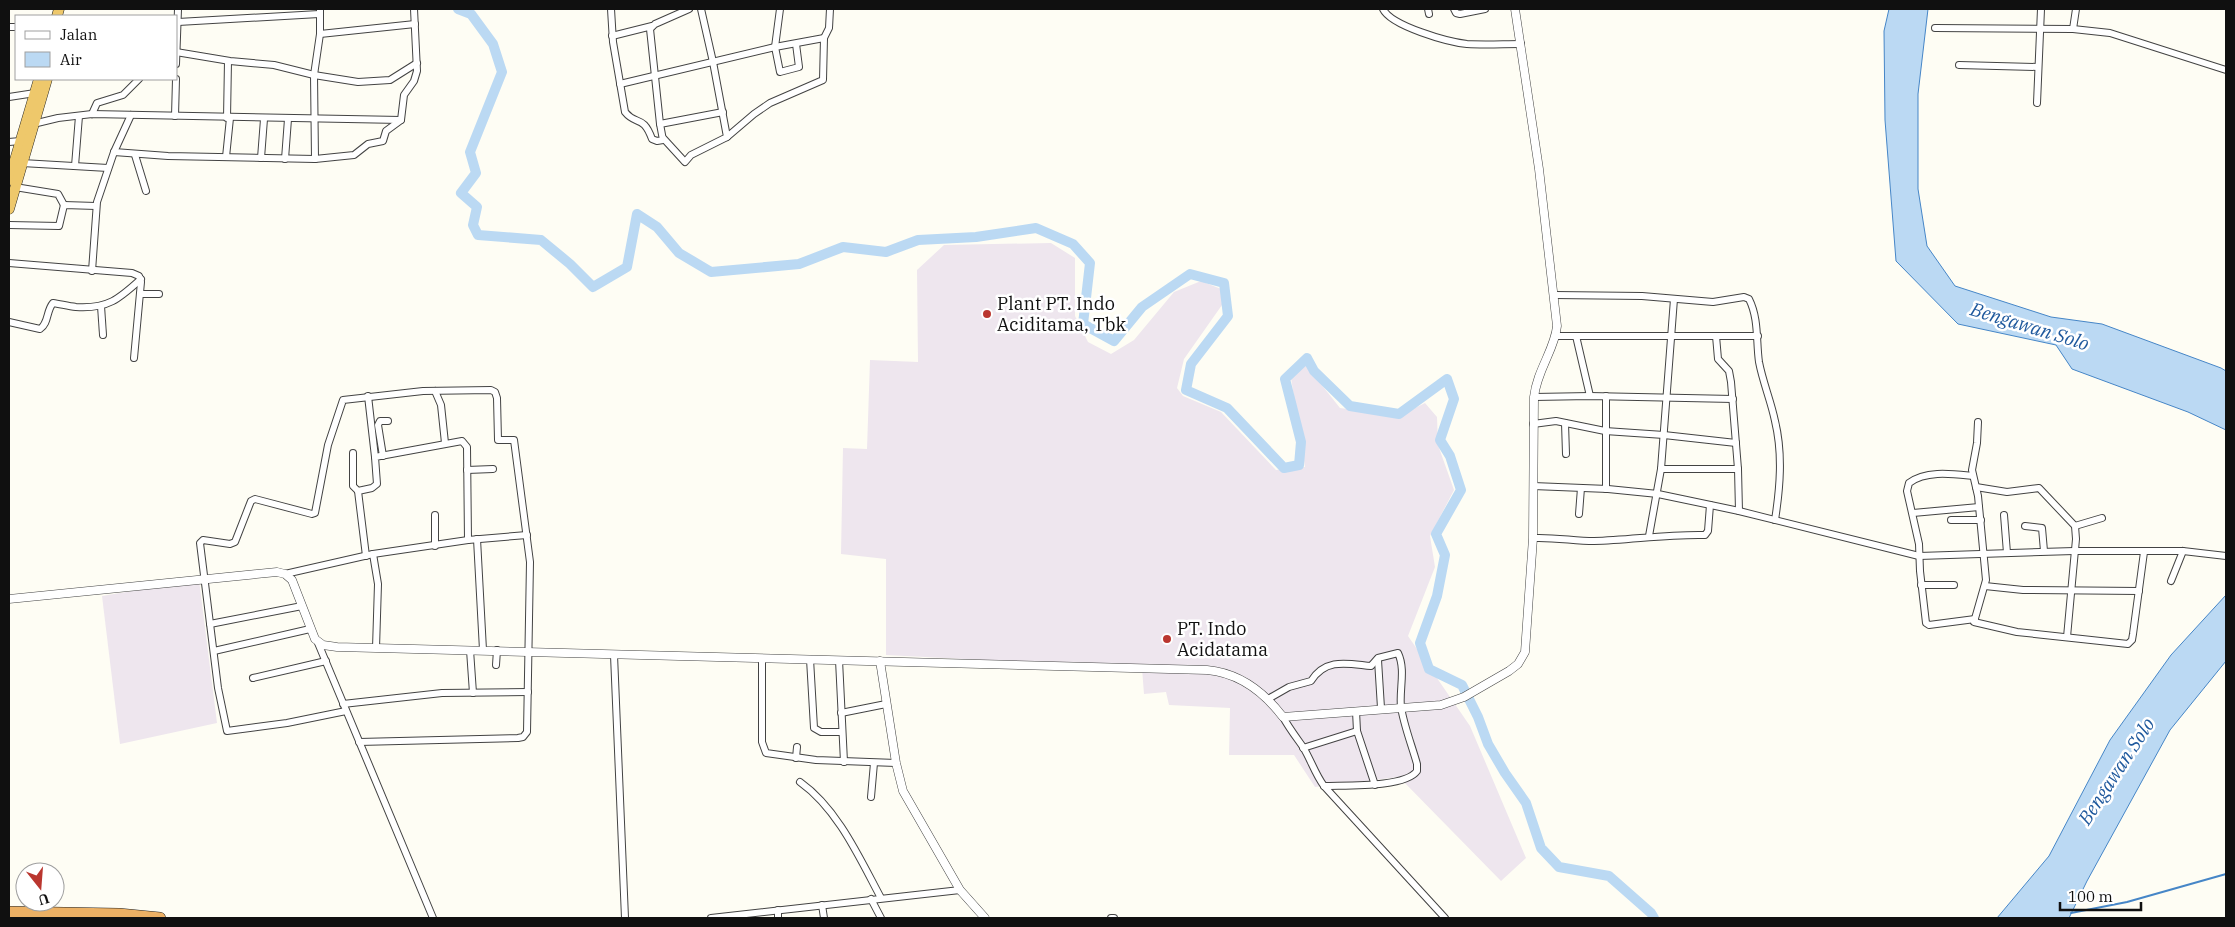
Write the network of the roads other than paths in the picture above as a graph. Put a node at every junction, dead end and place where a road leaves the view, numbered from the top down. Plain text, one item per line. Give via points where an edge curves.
1 (178, 9) edge
2 (414, 9) edge
3 (611, 9) edge
4 (688, 9) edge
5 (701, 9) edge
6 (780, 9) edge
7 (830, 9) edge
8 (1383, 9) edge
9 (1454, 9) edge
10 (1484, 9) edge
11 (1515, 9) edge
12 (2041, 9) edge
13 (2076, 9) edge
14 (319, 11) edge
15 (178, 22) joint
16 (415, 24) junction
17 (652, 26) junction
18 (1935, 28) dead end
19 (2040, 29) junction
20 (2073, 29) junction
21 (320, 34) junction
22 (612, 36) junction
23 (824, 38) junction
24 (796, 44) junction
25 (1521, 44) junction
26 (776, 47) junction
27 (178, 52) edge
28 (228, 61) junction
29 (713, 62) junction
30 (417, 63) junction
31 (1959, 65) dead end
32 (2038, 67) junction
33 (2226, 70) edge
34 (314, 75) junction
35 (657, 75) junction
36 (39, 80) edge
37 (47, 80) edge
38 (138, 80) edge
39 (176, 80) edge
40 (620, 84) junction
41 (35, 92) junction
42 (9, 97) edge
43 (2037, 103) dead end
44 (723, 112) junction
45 (92, 114) junction
46 (131, 115) junction
47 (79, 116) junction
48 (175, 116) junction
49 (228, 118) junction
50 (264, 119) junction
51 (288, 119) junction
52 (313, 120) junction
53 (401, 120) junction
54 (33, 124) junction
55 (660, 124) junction
56 (664, 138) junction
57 (727, 138) junction
58 (9, 142) edge
59 (20, 142) junction
60 (114, 152) junction
61 (135, 155) junction
62 (226, 157) junction
63 (261, 158) junction
64 (285, 159) junction
65 (315, 159) junction
66 (14, 166) edge
67 (75, 166) junction
68 (108, 168) junction
69 (12, 184) edge
70 (146, 191) dead end
71 (64, 205) junction
72 (96, 206) junction
73 (9, 209) edge
74 (9, 225) edge
75 (9, 263) edge
76 (92, 271) junction
77 (141, 279) junction
78 (140, 294) junction
79 (159, 294) dead end
80 (1555, 295) junction
81 (1674, 299) junction
82 (101, 306) junction
83 (9, 322) edge
84 (103, 334) dead end
85 (1672, 335) junction
86 (1556, 336) junction
87 (1576, 336) junction
88 (1716, 336) junction
89 (1758, 336) junction
90 (134, 358) dead end
91 (435, 391) junction
92 (368, 396) junction
93 (1590, 396) junction
94 (1606, 396) junction
95 (1534, 397) junction
96 (1666, 398) junction
97 (1733, 399) junction
98 (388, 421) dead end
99 (1978, 422) dead end
100 (1565, 423) junction
101 (1533, 424) junction
102 (1605, 431) junction
103 (1664, 435) junction
104 (445, 443) junction
105 (1736, 443) junction
106 (353, 453) dead end
107 (1566, 454) dead end
108 (383, 456) junction
109 (375, 457) junction
110 (494, 468) dead end
111 (1661, 469) junction
112 (1738, 469) junction
113 (468, 470) junction
114 (1973, 476) junction
115 (1533, 486) junction
116 (1976, 487) junction
117 (1581, 488) junction
118 (1606, 489) junction
119 (358, 492) junction
120 (1658, 494) junction
121 (1710, 505) junction
122 (1979, 507) junction
123 (1739, 511) junction
124 (1579, 514) dead end
125 (1913, 514) junction
126 (435, 515) dead end
127 (2004, 515) dead end
128 (2102, 518) dead end
129 (1775, 520) junction
130 (1951, 520) dead end
131 (1981, 520) junction
132 (2025, 526) dead end
133 (2075, 526) junction
134 (527, 535) junction
135 (1649, 536) junction
136 (1533, 538) junction
137 (477, 539) junction
138 (468, 540) junction
139 (435, 546) junction
140 (2044, 551) junction
141 (2074, 551) junction
142 (2183, 551) junction
143 (2144, 552) junction
144 (2007, 553) junction
145 (1982, 554) junction
146 (370, 555) junction
147 (1919, 556) junction
148 (2226, 556) edge
149 (285, 574) junction
150 (204, 580) junction
151 (2171, 581) dead end
152 (1922, 585) junction
153 (1954, 585) dead end
154 (1986, 586) junction
155 (2072, 590) junction
156 (2139, 590) junction
157 (9, 599) edge
158 (302, 606) junction
159 (1975, 619) junction
160 (210, 624) junction
161 (310, 629) junction
162 (2067, 637) junction
163 (318, 643) junction
164 (376, 648) junction
165 (470, 650) junction
166 (483, 650) junction
167 (496, 650) junction
168 (214, 651) junction
169 (528, 652) junction
170 (614, 655) junction
171 (762, 658) junction
172 (1378, 658) junction
173 (810, 659) junction
174 (839, 660) junction
175 (326, 661) junction
176 (880, 661) junction
177 (496, 665) dead end
178 (253, 678) dead end
179 (528, 692) junction
180 (473, 693) junction
181 (1268, 699) junction
182 (343, 704) junction
183 (886, 704) junction
184 (1401, 707) junction
185 (1381, 708) junction
186 (1356, 711) junction
187 (346, 712) junction
188 (841, 713) junction
189 (1283, 717) junction
190 (1357, 730) junction
191 (842, 732) junction
192 (359, 742) junction
193 (797, 747) dead end
194 (1303, 748) junction
195 (796, 758) junction
196 (844, 762) junction
197 (874, 763) junction
198 (896, 763) junction
199 (800, 782) dead end
200 (1375, 785) junction
201 (1324, 786) junction
202 (871, 797) dead end
203 (960, 890) junction
204 (876, 899) junction
205 (822, 905) junction
206 (778, 910) junction
207 (9, 912) edge
208 (745, 916) edge
209 (160, 918) edge
210 (433, 918) edge
211 (625, 918) edge
212 (711, 918) edge
213 (778, 918) edge
214 (824, 918) edge
215 (881, 918) edge
216 (985, 918) edge
217 (1445, 918) edge

1 - 15 street
2 - 16 street
3 - 22 street
4 - 17 street
5 - 29 street
6 - 26 street
7 - 23 street via 829,28
8 - 25 street via 1391,19 1450,41
9 - 10 street via 1460,14
11 - 25 street
12 - 19 street
13 - 20 street
14 - 15 street
14 - 21 street
16 - 21 street
16 - 30 street
17 - 22 street
17 - 35 street via 650,32
18 - 19 street
19 - 20 street
19 - 32 street
20 - 33 street via 2110,33
21 - 34 street
22 - 40 street
23 - 24 street
23 - 57 street via 823,80 764,107
24 - 26 street
24 - 26 street via 799,67 783,72 780,72
25 - 80 street
26 - 29 street
27 - 28 street
28 - 34 street via 274,65
28 - 49 street
29 - 35 street
29 - 44 street
30 - 34 street via 390,80 378,82
30 - 53 street via 416,77 404,95
31 - 32 street
32 - 43 street
34 - 52 street
35 - 40 street
35 - 55 street
36 - 41 highway
37 - 54 highway
38 - 45 street via 120,97 97,103
39 - 48 street
40 - 56 street via 627,115 644,123 653,140
41 - 42 street
41 - 59 highway
44 - 55 street
44 - 57 street
45 - 46 street
45 - 47 street
46 - 48 street
46 - 60 street
47 - 54 street
47 - 67 street
48 - 49 street
49 - 50 street
49 - 62 street
50 - 51 street
50 - 63 street
51 - 52 street
51 - 64 street
52 - 53 street
52 - 65 street
53 - 65 street via 386,131 383,141 368,144 356,155
54 - 66 highway
55 - 56 street
56 - 57 street via 685,162 691,155
58 - 59 street
59 - 66 highway
60 - 61 street
60 - 68 street
61 - 62 street
61 - 70 street
62 - 63 street
63 - 64 street
64 - 65 street
66 - 67 street
66 - 69 highway
67 - 68 street
68 - 72 street
69 - 71 street via 58,194
69 - 73 highway
71 - 72 street
71 - 74 street via 59,226
72 - 76 street
75 - 76 street
76 - 77 street via 132,273
77 - 78 street
77 - 82 street via 116,301
78 - 79 street
78 - 90 street
80 - 81 street
80 - 86 street
81 - 85 street
81 - 89 street via 1713,302 1749,299
82 - 83 street via 53,303 40,329
82 - 84 street
85 - 87 street
85 - 88 street
85 - 96 street
86 - 87 street
86 - 95 street via 1539,373
87 - 93 street
88 - 89 street
88 - 97 street via 1718,359 1729,371
89 - 129 street via 1760,364 1779,444 1780,480
91 - 92 street
91 - 104 street via 441,404
91 - 134 street via 495,392 498,440 514,440
92 - 109 street
92 - 150 street via 343,400 328,445 315,513 258,499 251,501 235,542 200,542
93 - 94 street
93 - 95 street
94 - 96 street
94 - 102 street
95 - 101 street
96 - 97 street
96 - 103 street
97 - 105 street
98 - 108 street via 380,421 378,425
99 - 114 street
100 - 101 street
100 - 102 street
100 - 107 street
101 - 115 street
102 - 103 street
102 - 118 street
103 - 105 street
103 - 111 street
104 - 108 street
104 - 113 street via 462,441 466,444
105 - 112 street
106 - 119 street via 353,486
108 - 109 street
109 - 119 street via 377,484
110 - 113 street
111 - 112 street
111 - 120 street
112 - 123 street
113 - 138 street
114 - 116 street
114 - 125 street via 1939,474 1912,480 1908,491
115 - 117 street
115 - 136 street
116 - 122 street
116 - 133 street via 2007,492 2039,488
117 - 118 street
117 - 124 street
118 - 120 street
119 - 146 street
120 - 121 street
120 - 135 street
121 - 123 street
121 - 135 street via 1707,534
122 - 125 street
122 - 131 street
123 - 129 street
125 - 147 street
126 - 139 street
127 - 144 street
128 - 133 street
129 - 147 street
130 - 131 street
131 - 145 street
132 - 140 street via 2042,528
133 - 141 street
134 - 137 street
134 - 169 street via 531,582
135 - 136 street via 1592,541
136 - 184 street via 1525,652 1521,661 1448,704
137 - 138 street
137 - 166 street
138 - 139 street
139 - 146 street
140 - 141 street
140 - 144 street
141 - 143 street
141 - 155 street
142 - 143 street
142 - 148 street
142 - 151 street
143 - 156 street
144 - 145 street
145 - 147 street
145 - 154 street
146 - 149 street
146 - 164 street via 378,584
147 - 152 street
149 - 150 street
149 - 158 street via 292,580
150 - 157 street
150 - 160 street
152 - 153 street
152 - 159 street via 1927,625
154 - 155 street
154 - 159 street
155 - 156 street
155 - 162 street
156 - 162 street via 2132,640 2128,644
158 - 160 street
158 - 161 street
159 - 162 street via 1974,622 2017,632
160 - 168 street
161 - 163 street
161 - 168 street
163 - 164 street
163 - 175 street
164 - 165 street
165 - 166 street
165 - 180 street
166 - 167 street
167 - 169 street
167 - 177 street
168 - 187 street via 227,731
169 - 170 street
169 - 179 street
170 - 171 street
170 - 211 street
171 - 173 street
171 - 195 street via 764,750 770,755
172 - 181 street via 1371,666 1351,662 1317,671 1311,681 1289,687
172 - 184 street via 1398,653 1401,660
172 - 185 street
173 - 174 street
173 - 191 street via 814,728 821,732
174 - 176 street
174 - 188 street
175 - 178 street
175 - 182 street
176 - 181 street via 1207,670 1251,685
176 - 183 street
179 - 180 street
179 - 192 street via 528,727 523,737
180 - 182 street via 442,693
181 - 189 street
182 - 187 street
183 - 188 street
183 - 198 street
184 - 185 street
184 - 200 street via 1417,764 1416,771 1409,778
185 - 186 street
186 - 189 street
186 - 190 street
187 - 192 street
188 - 191 street
189 - 194 street
190 - 194 street
190 - 200 street
191 - 196 street
192 - 210 street
193 - 195 street
194 - 201 street
195 - 196 street
196 - 197 street
197 - 198 street
197 - 202 street
198 - 203 street via 905,796
199 - 204 street via 812,790 846,834
200 - 201 street
201 - 217 street
203 - 204 street
203 - 216 street
204 - 205 street
204 - 215 street
205 - 206 street
205 - 214 street
206 - 208 street
206 - 213 street
207 - 209 highway
208 - 212 street

